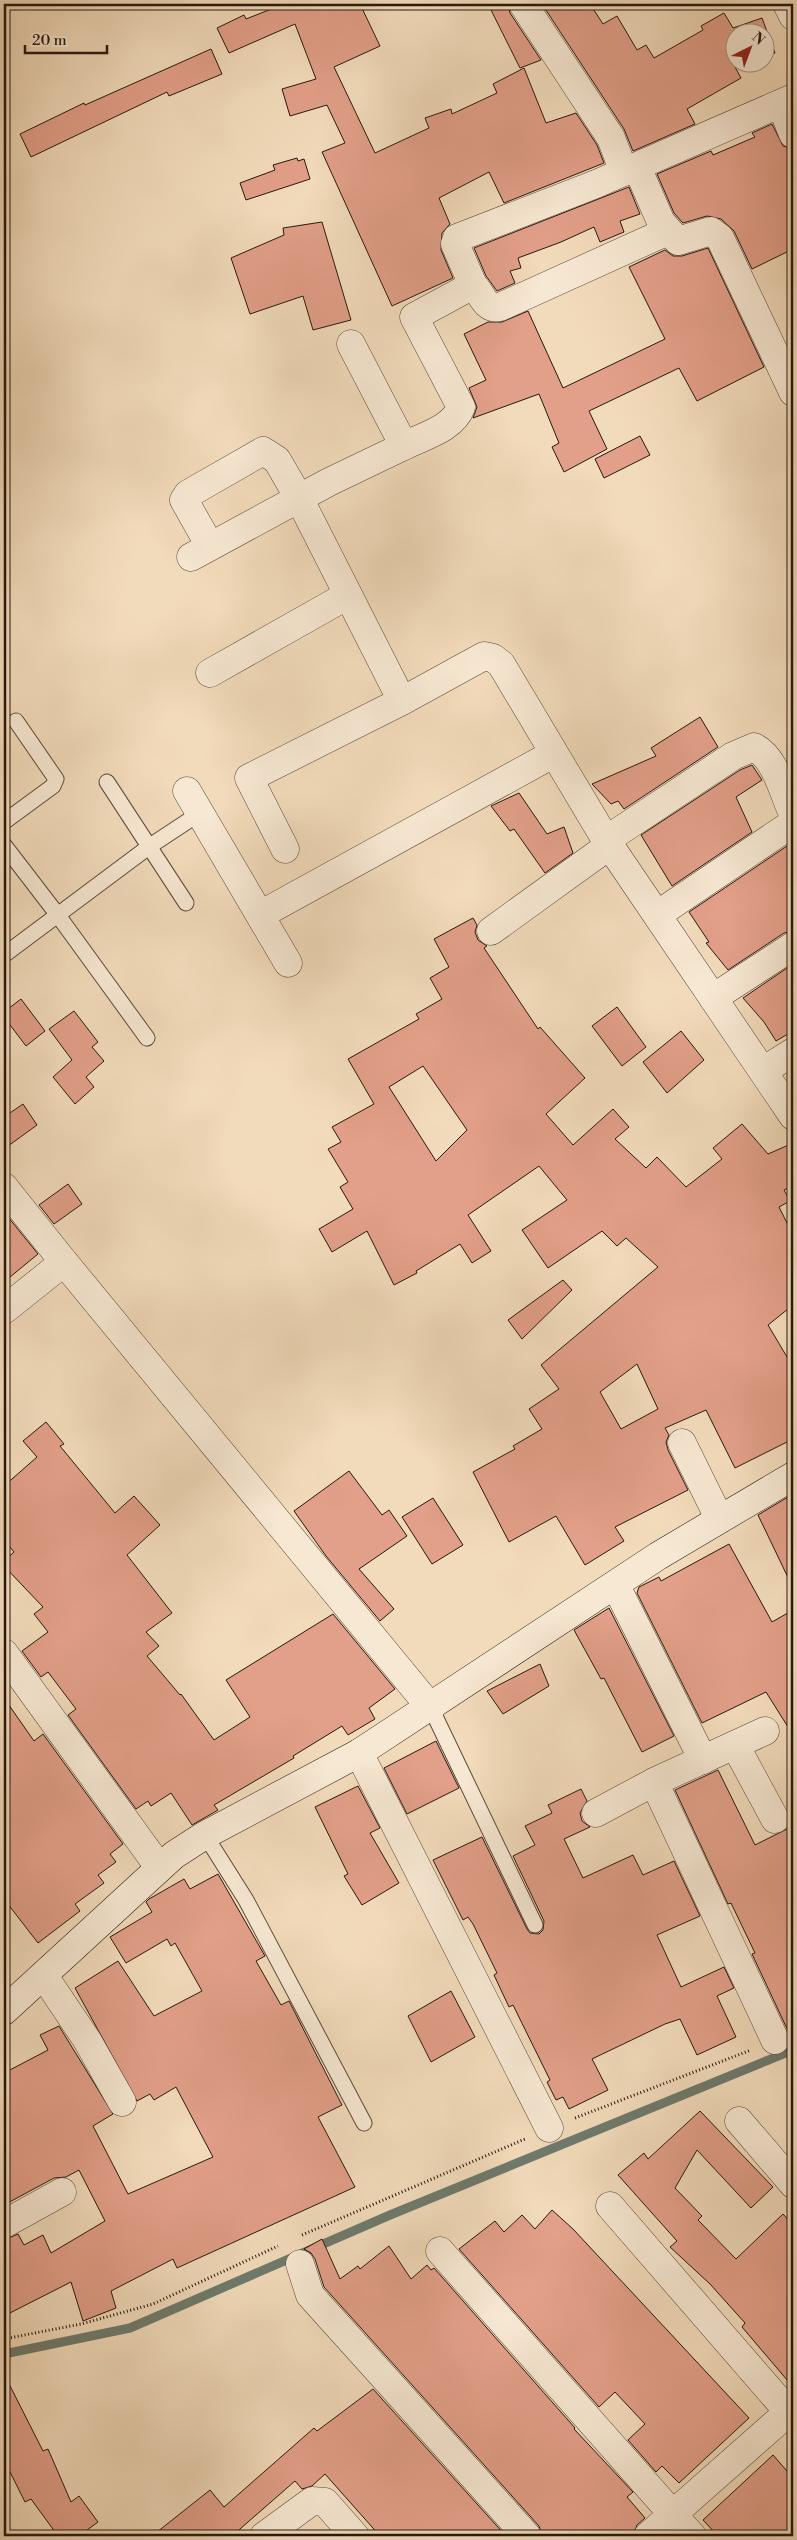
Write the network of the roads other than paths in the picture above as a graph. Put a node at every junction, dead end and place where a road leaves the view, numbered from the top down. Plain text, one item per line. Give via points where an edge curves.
1 (523, 4) edge
2 (787, 4) edge
3 (793, 16) edge
4 (787, 101) edge
5 (793, 134) edge
6 (630, 169) junction
7 (668, 231) junction
8 (472, 286) junction
9 (351, 344) dead end
10 (793, 392) edge
11 (404, 446) junction
12 (299, 498) junction
13 (348, 595) junction
14 (210, 673) dead end
15 (402, 701) junction
16 (16, 721) dead end
17 (553, 754) junction
18 (107, 782) dead end
19 (193, 802) joint
20 (793, 814) edge
21 (4, 822) edge
22 (793, 823) edge
23 (608, 842) junction
24 (4, 845) edge
25 (150, 846) junction
26 (285, 849) dead end
27 (186, 903) dead end
28 (57, 914) junction
29 (260, 915) junction
30 (657, 915) junction
31 (491, 931) dead end
32 (793, 946) edge
33 (4, 955) edge
34 (288, 963) dead end
35 (713, 998) junction
36 (147, 1038) dead end
37 (793, 1052) edge
38 (763, 1071) junction
39 (793, 1116) edge
40 (4, 1187) edge
41 (64, 1262) junction
42 (4, 1310) edge
43 (682, 1443) dead end
44 (793, 1476) edge
45 (720, 1518) junction
46 (616, 1586) junction
47 (4, 1654) edge
48 (431, 1708) junction
49 (764, 1731) dead end
50 (735, 1745) junction
51 (359, 1753) junction
52 (703, 1760) junction
53 (654, 1782) junction
54 (596, 1813) dead end
55 (775, 1819) dead end
56 (205, 1835) junction
57 (159, 1867) junction
58 (535, 1925) dead end
59 (44, 1976) junction
60 (4, 2011) edge
61 (776, 2040) road end
62 (122, 2102) dead end
63 (739, 2121) dead end
64 (364, 2123) dead end
65 (549, 2128) road end
66 (793, 2184) edge
67 (62, 2192) dead end
68 (610, 2206) dead end
69 (4, 2224) edge
70 (440, 2251) dead end
71 (292, 2254) road end
72 (792, 2413) edge
73 (672, 2514) junction
74 (264, 2536) edge
75 (354, 2536) edge
76 (527, 2536) edge
77 (648, 2536) edge
78 (692, 2536) edge

1 - 6 street
2 - 3 street
4 - 5 street
4 - 6 street
6 - 7 street
6 - 8 street via 457,238 455,244
7 - 8 street via 496,308 488,305
7 - 10 street via 678,241 711,231 720,238
8 - 11 street via 414,317 461,407 458,416 450,423
9 - 11 street
11 - 12 street
12 - 12 street via 277,460 263,451 188,494 184,500 200,552
12 - 13 street
13 - 14 street
13 - 15 street
15 - 17 street via 484,656 493,658 502,664
15 - 26 street via 249,778
16 - 21 lane via 56,780 53,786
17 - 23 street
17 - 29 street
18 - 25 lane
19 - 25 lane
19 - 29 street
20 - 23 street via 776,774 761,751 754,747 732,756
22 - 30 street
23 - 30 street
23 - 31 street
24 - 28 lane
25 - 27 lane
25 - 28 lane
28 - 33 lane
28 - 36 lane
29 - 34 street
30 - 35 street
32 - 35 street
35 - 38 street
37 - 38 street
38 - 39 street
40 - 41 street
41 - 42 street
41 - 48 street
43 - 45 street
44 - 45 street
45 - 46 street
46 - 48 street
46 - 52 street
47 - 57 street
48 - 51 street
48 - 58 lane
49 - 50 street
50 - 52 street
50 - 55 street
51 - 56 street
51 - 65 street
52 - 53 street
53 - 54 street
53 - 61 street
56 - 57 street
56 - 64 lane via 246,1900
57 - 59 street
59 - 60 street
59 - 62 street via 87,2040
63 - 66 street
67 - 69 street
68 - 72 street
70 - 73 street
71 - 76 street via 310,2295
72 - 73 street
73 - 77 street
73 - 78 street
74 - 75 street via 312,2501 325,2502

